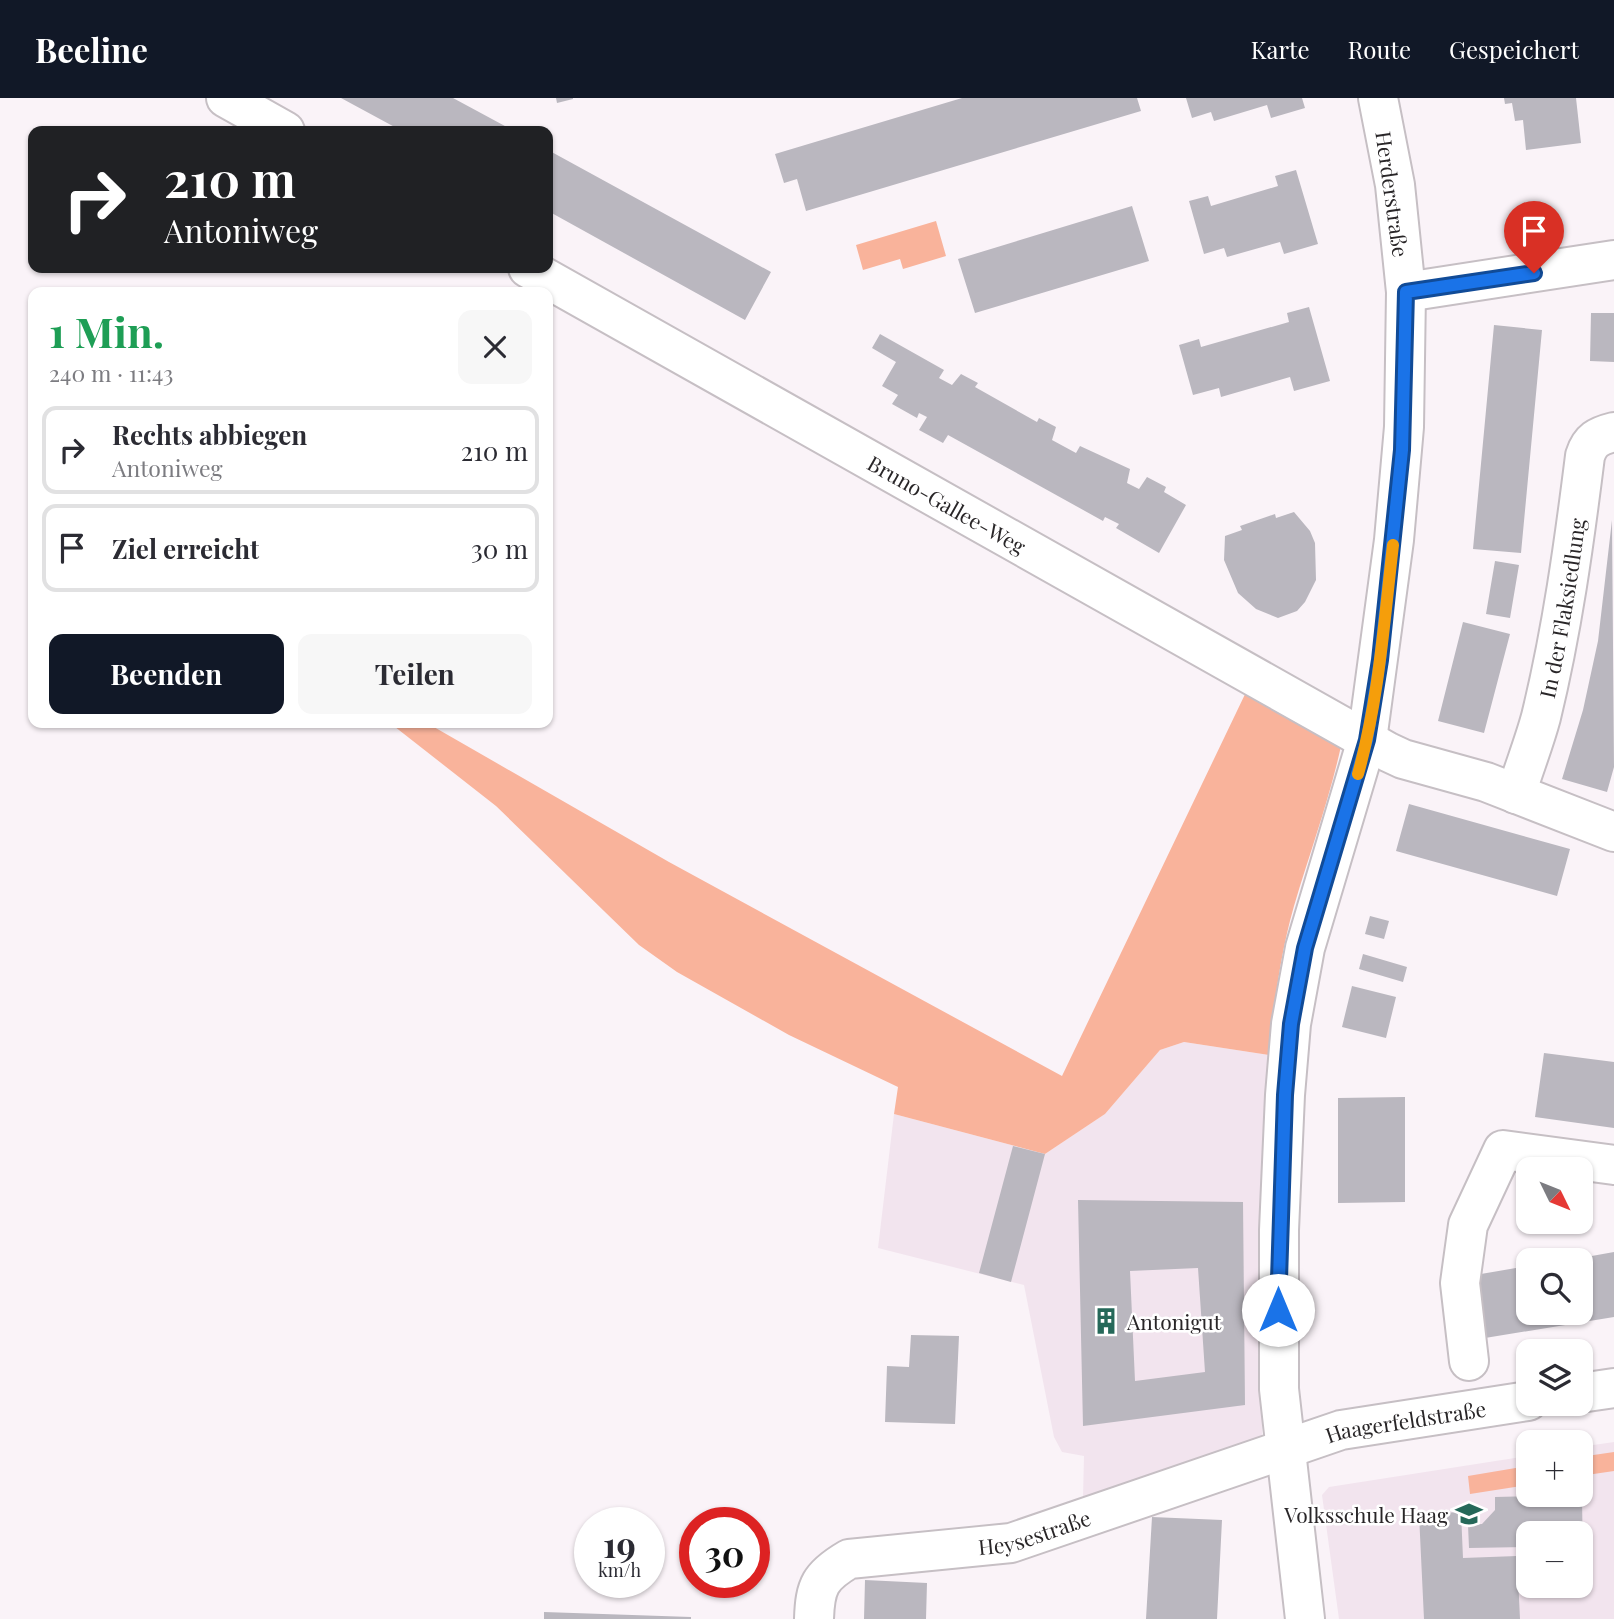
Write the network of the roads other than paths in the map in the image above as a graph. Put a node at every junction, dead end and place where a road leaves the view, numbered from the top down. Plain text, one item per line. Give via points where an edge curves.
1 (226, 98) edge
2 (1377, 98) edge
3 (276, 126) edge
4 (1614, 260) edge
5 (537, 273) edge
6 (1406, 292) junction
7 (1614, 432) edge
8 (1367, 740) junction
9 (1516, 794) junction
10 (1614, 832) edge
11 (1614, 1165) edge
12 (1469, 1361) dead end
13 (1614, 1388) edge
14 (1593, 1391) edge
15 (1516, 1403) edge
16 (1284, 1450) junction
17 (814, 1619) edge
18 (1305, 1619) edge

1 - 3 street
2 - 6 street, Herderstraße via 1395,185
4 - 6 street
5 - 8 street, Bruno-Gallee-Weg
6 - 8 street, Herderstraße via 1403,439
7 - 9 street, In der Flaksiedlung via 1588,444 1572,569 1540,720
8 - 9 street via 1403,759
8 - 16 street, Herderstraße via 1305,948 1291,1024 1279,1230 1279,1389
9 - 10 street
11 - 12 street via 1503,1150 1468,1225 1460,1283
13 - 14 street
15 - 16 street, Haagerfeldstraße via 1340,1430
16 - 17 street, Heysestraße via 1011,1543 849,1559 829,1570 820,1582
16 - 18 street, Herderstraße

